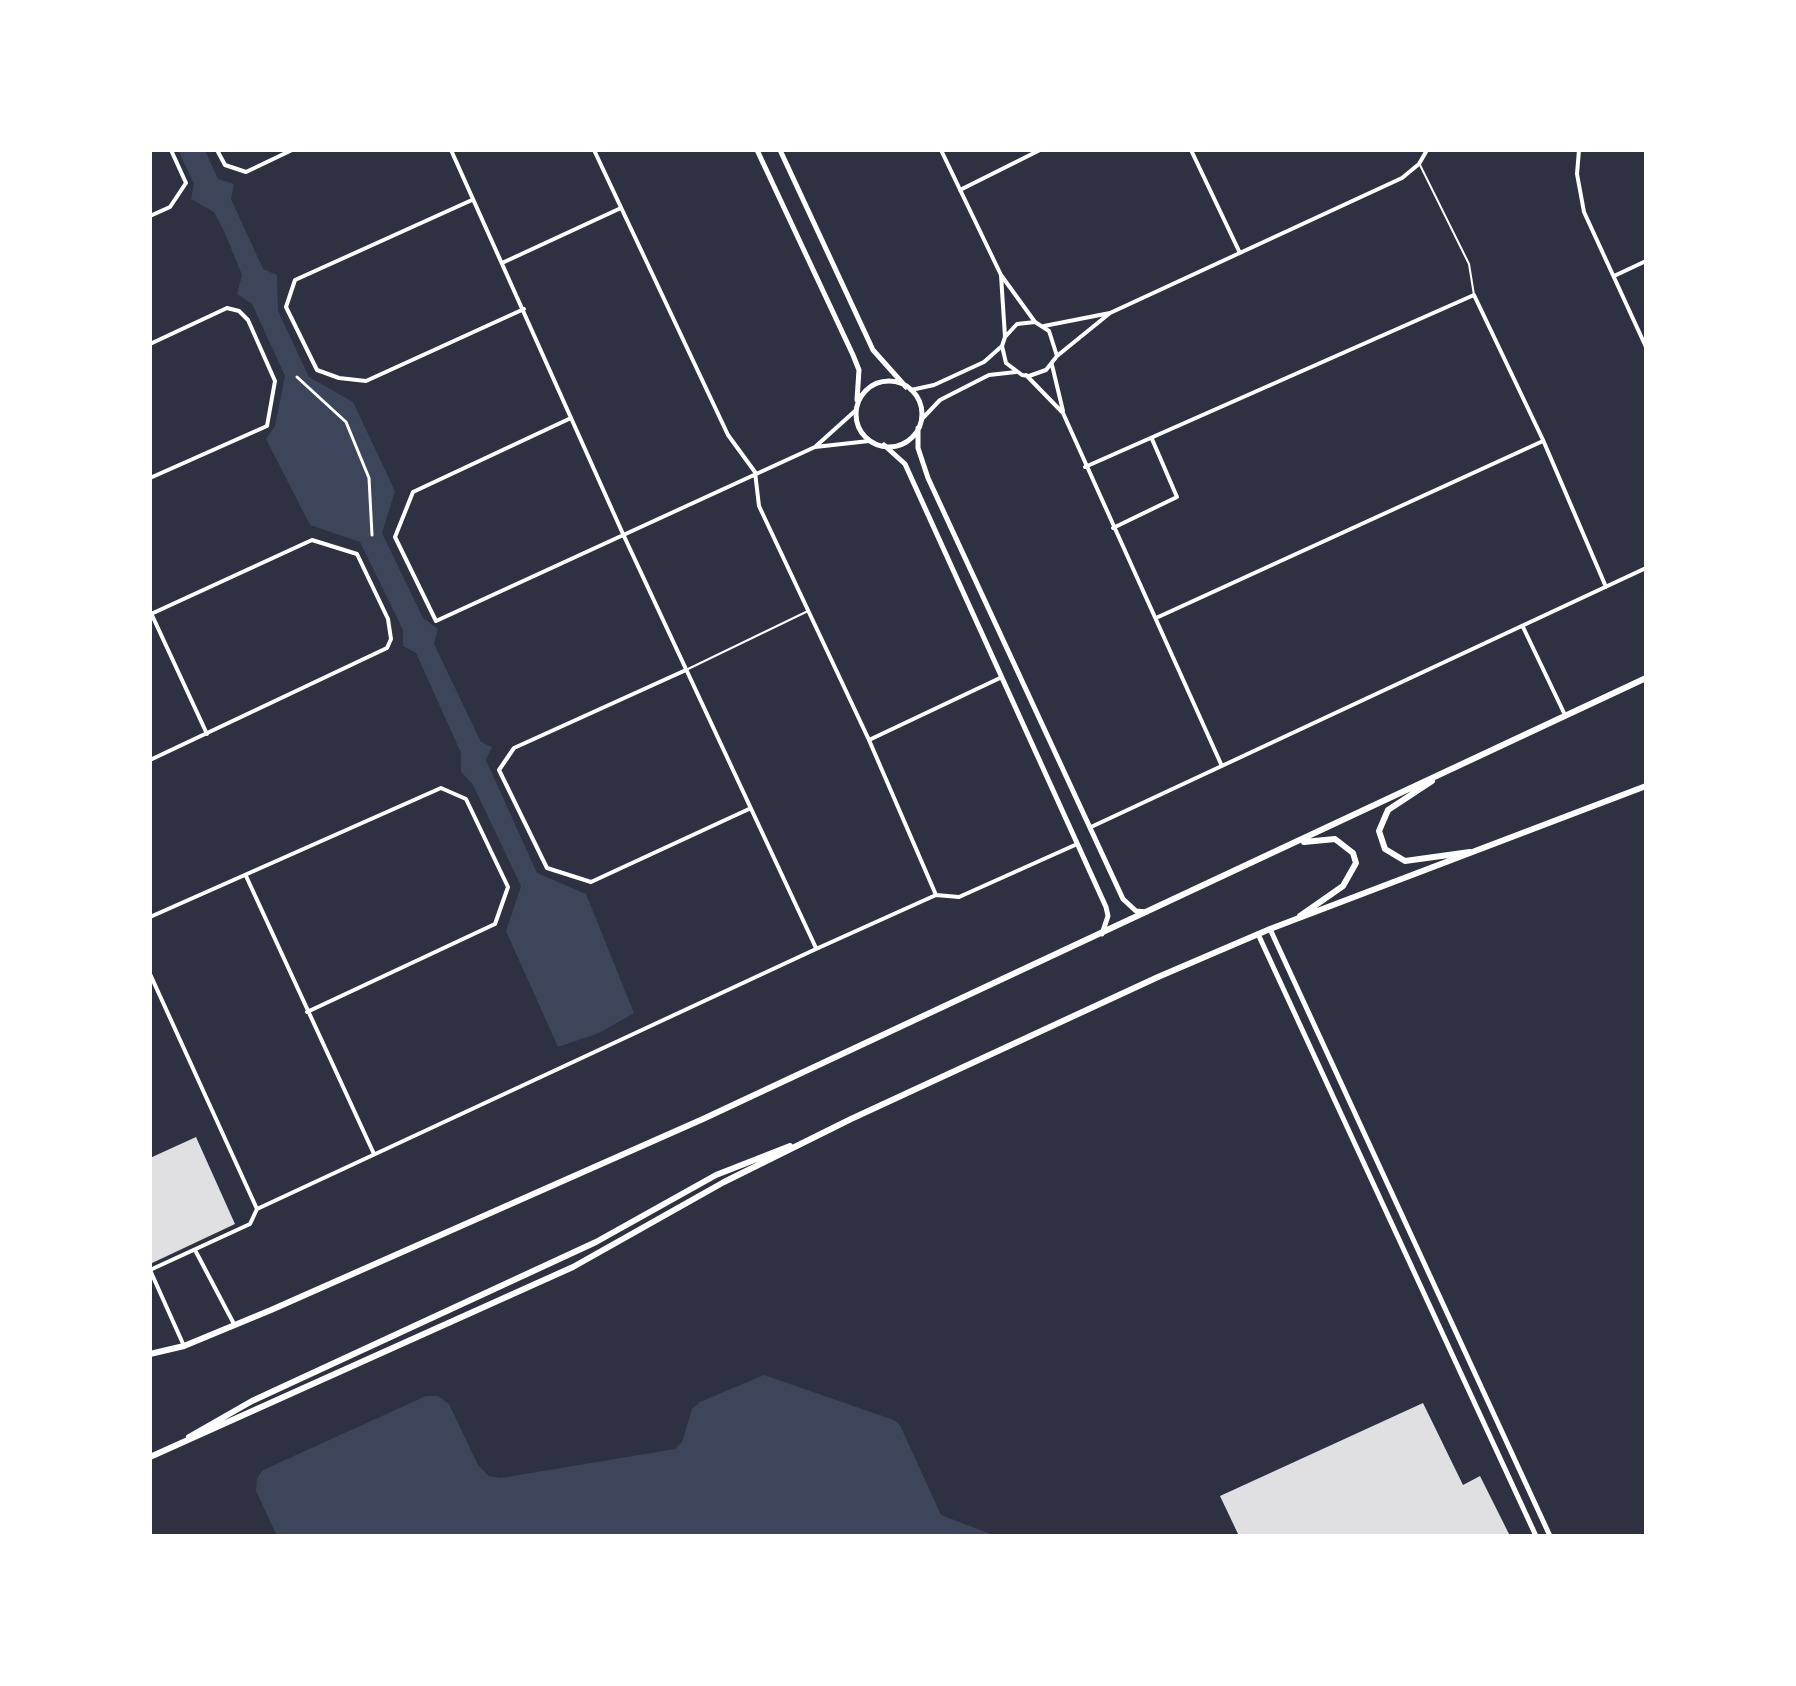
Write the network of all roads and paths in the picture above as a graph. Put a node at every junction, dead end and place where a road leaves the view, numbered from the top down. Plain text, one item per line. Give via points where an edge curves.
1 (171, 150) edge
2 (217, 150) edge
3 (292, 150) edge
4 (451, 150) edge
5 (594, 150) edge
6 (757, 150) edge
7 (780, 150) edge
8 (941, 150) edge
9 (1040, 150) edge
10 (1191, 150) edge
11 (1427, 150) edge
12 (1579, 150) edge
13 (1419, 164) junction
14 (960, 190) junction
15 (473, 200) junction
16 (621, 208) junction
17 (150, 216) edge
18 (1239, 251) junction
19 (1646, 261) edge
20 (502, 263) junction
21 (1001, 275) junction
22 (1614, 276) junction
23 (1474, 295) junction
24 (524, 309) junction
25 (1110, 313) junction
26 (1035, 322) junction
27 (1044, 326) junction
28 (1005, 337) junction
29 (150, 344) edge
30 (1002, 346) junction
31 (1646, 347) edge
32 (1057, 356) junction
33 (1052, 363) junction
34 (1016, 372) junction
35 (1026, 375) junction
36 (297, 377) dead end
37 (908, 389) junction
38 (857, 400) junction
39 (855, 411) junction
40 (1063, 413) junction
41 (571, 418) junction
42 (921, 420) junction
43 (918, 428) junction
44 (1152, 439) junction
45 (1543, 440) junction
46 (869, 441) junction
47 (884, 445) junction
48 (815, 447) junction
49 (1085, 467) junction
50 (755, 472) junction
51 (150, 478) edge
52 (1113, 528) junction
53 (623, 534) junction
54 (372, 535) dead end
55 (1646, 568) edge
56 (1606, 587) junction
57 (809, 611) junction
58 (150, 613) edge
59 (1156, 618) junction
60 (1523, 627) junction
61 (686, 670) junction
62 (1000, 678) junction
63 (1646, 678) edge
64 (1565, 715) junction
65 (207, 734) junction
66 (869, 740) junction
67 (150, 760) edge
68 (1221, 764) junction
69 (1451, 768) junction
70 (1646, 786) edge
71 (749, 809) junction
72 (1091, 827) junction
73 (1296, 843) junction
74 (1075, 845) junction
75 (1482, 850) junction
76 (246, 875) junction
77 (936, 895) junction
78 (1152, 912) junction
79 (150, 917) edge
80 (1295, 920) junction
81 (1270, 929) junction
82 (1258, 934) junction
83 (1101, 935) junction
84 (816, 949) junction
85 (150, 974) edge
86 (307, 1012) junction
87 (810, 1139) junction
88 (374, 1154) junction
89 (257, 1209) junction
90 (195, 1250) junction
91 (150, 1270) edge
92 (234, 1324) junction
93 (184, 1346) junction
94 (150, 1354) edge
95 (176, 1446) junction
96 (150, 1457) edge
97 (1536, 1536) edge
98 (1550, 1536) edge

1 - 17 street via 186,183 170,207
2 - 3 street via 225,165 246,172
4 - 15 street
5 - 16 street
6 - 38 street via 853,355 859,370
7 - 37 street via 873,350
8 - 14 street
9 - 14 street
10 - 18 street
11 - 13 street
12 - 22 street via 1584,212
13 - 18 street via 1402,178
13 - 23 lane via 1469,264
14 - 21 street
15 - 20 street
15 - 24 street via 295,280 286,307 317,370 366,381
16 - 20 street
16 - 50 street via 728,435
18 - 25 street
19 - 22 street
20 - 24 street
21 - 26 street
21 - 28 street
22 - 31 street
23 - 44 street
23 - 45 street
24 - 41 street
25 - 27 street
25 - 32 street
26 - 27 street
26 - 28 street via 1017,324
27 - 32 street via 1054,338
28 - 30 street
29 - 51 street via 227,308 239,311 275,381 267,426
30 - 34 street via 1006,363
30 - 37 street via 984,362 934,385
32 - 33 street
33 - 35 street via 1038,374
33 - 40 street
34 - 35 street
34 - 42 street via 989,375 940,400
35 - 40 street
36 - 54 street via 346,422 369,478
37 - 38 street via 879,382
37 - 42 street via 921,402
38 - 39 street
39 - 46 street
39 - 48 street
40 - 49 street
41 - 53 street
41 - 53 street via 413,492 395,537 436,621
42 - 43 street
43 - 47 street via 905,442
43 - 72 street via 928,478
44 - 49 street
44 - 52 street via 1177,497
45 - 56 street
45 - 59 street
46 - 47 street
46 - 48 street
47 - 62 street via 905,464
48 - 50 street
49 - 52 street
50 - 53 street
50 - 57 street via 759,506
52 - 59 street
53 - 61 street
55 - 56 street
56 - 60 street
57 - 61 lane
57 - 66 street
58 - 65 street
58 - 65 street via 312,540 357,554 388,619 387,648
59 - 68 street
60 - 64 street
60 - 68 street
61 - 71 street
61 - 71 street via 514,748 499,770 547,868 591,882
62 - 66 street
62 - 74 street
63 - 64 main road
64 - 69 main road
65 - 67 street
66 - 77 street
68 - 72 street
69 - 73 main road
69 - 75 main road via 1388,810 1380,840 1405,861
70 - 75 main road
71 - 84 street
72 - 78 street via 1123,899 1136,911
73 - 78 main road
73 - 80 main road via 1335,839 1353,853 1356,863 1343,886
74 - 77 street via 959,897
74 - 83 street via 1106,907
75 - 80 main road
76 - 79 street
76 - 86 street
76 - 86 street via 441,788 466,799 508,887 495,924
77 - 84 street
78 - 83 main road
80 - 81 main road
81 - 82 main road
81 - 98 street
82 - 87 main road
82 - 97 street
83 - 92 main road via 703,1119
84 - 88 street
85 - 89 street
86 - 88 street
87 - 95 main road via 545,1280
87 - 95 main road via 716,1175 596,1242 252,1401
88 - 89 street
89 - 90 street via 250,1224
90 - 91 street
90 - 92 street
91 - 93 street
92 - 93 main road
93 - 94 main road
95 - 96 main road

